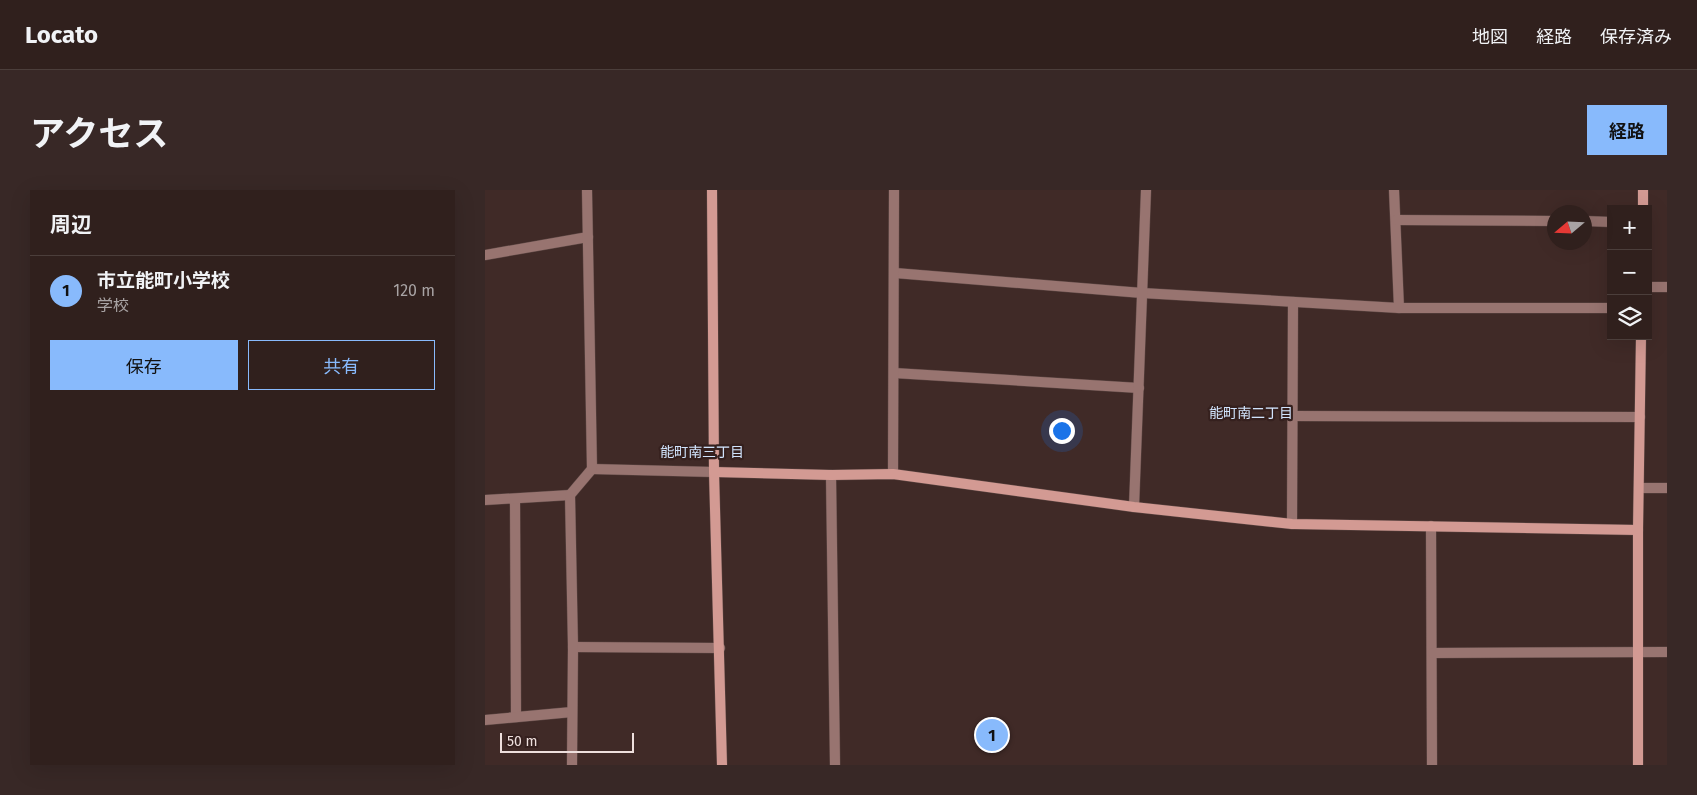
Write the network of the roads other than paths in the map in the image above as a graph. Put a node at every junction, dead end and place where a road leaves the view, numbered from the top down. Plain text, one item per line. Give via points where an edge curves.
1 (587, 190) edge
2 (712, 190) edge
3 (894, 190) edge
4 (1145, 190) edge
5 (1394, 190) edge
6 (1643, 190) edge
7 (1643, 205) edge
8 (1396, 220) junction
9 (1547, 221) edge
10 (1592, 221) edge
11 (1607, 222) edge
12 (588, 237) junction
13 (485, 255) edge
14 (895, 274) junction
15 (1652, 287) edge
16 (1667, 287) edge
17 (1142, 293) junction
18 (1293, 302) junction
19 (1399, 308) junction
20 (1607, 308) edge
21 (1641, 340) edge
22 (894, 373) junction
23 (1139, 388) junction
24 (1292, 416) junction
25 (1640, 416) junction
26 (592, 469) junction
27 (715, 472) junction
28 (893, 474) junction
29 (831, 476) junction
30 (1639, 488) junction
31 (1667, 488) edge
32 (570, 496) junction
33 (515, 499) junction
34 (485, 500) edge
35 (1134, 507) junction
36 (1292, 524) junction
37 (1431, 526) junction
38 (1638, 530) junction
39 (573, 648) junction
40 (720, 648) junction
41 (1638, 652) junction
42 (1667, 652) edge
43 (1433, 653) junction
44 (572, 712) junction
45 (516, 717) junction
46 (485, 720) edge
47 (571, 765) edge
48 (722, 765) edge
49 (835, 765) edge
50 (1432, 765) edge
51 (1638, 765) edge

1 - 12 street
2 - 27 street
3 - 14 street
4 - 17 street
5 - 8 street
6 - 7 street
8 - 9 street
8 - 19 street
10 - 11 street
12 - 13 street
12 - 26 street
14 - 17 street
14 - 22 street
15 - 16 street
17 - 18 street
17 - 23 street
18 - 19 street
18 - 24 street
19 - 20 street
21 - 25 street
22 - 23 street
22 - 28 street
23 - 35 street
24 - 25 street
24 - 36 street
25 - 30 street
26 - 27 street
26 - 32 street
27 - 29 street
27 - 40 street
28 - 29 street
28 - 35 street
29 - 49 street
30 - 31 street
30 - 38 street
32 - 33 street
32 - 39 street
33 - 34 street
33 - 45 street
35 - 36 street
36 - 37 street
37 - 38 street
37 - 43 street
38 - 41 street
39 - 40 street
39 - 44 street
40 - 48 street
41 - 42 street
41 - 43 street
41 - 51 street
43 - 50 street
44 - 45 street
44 - 47 street
45 - 46 street

